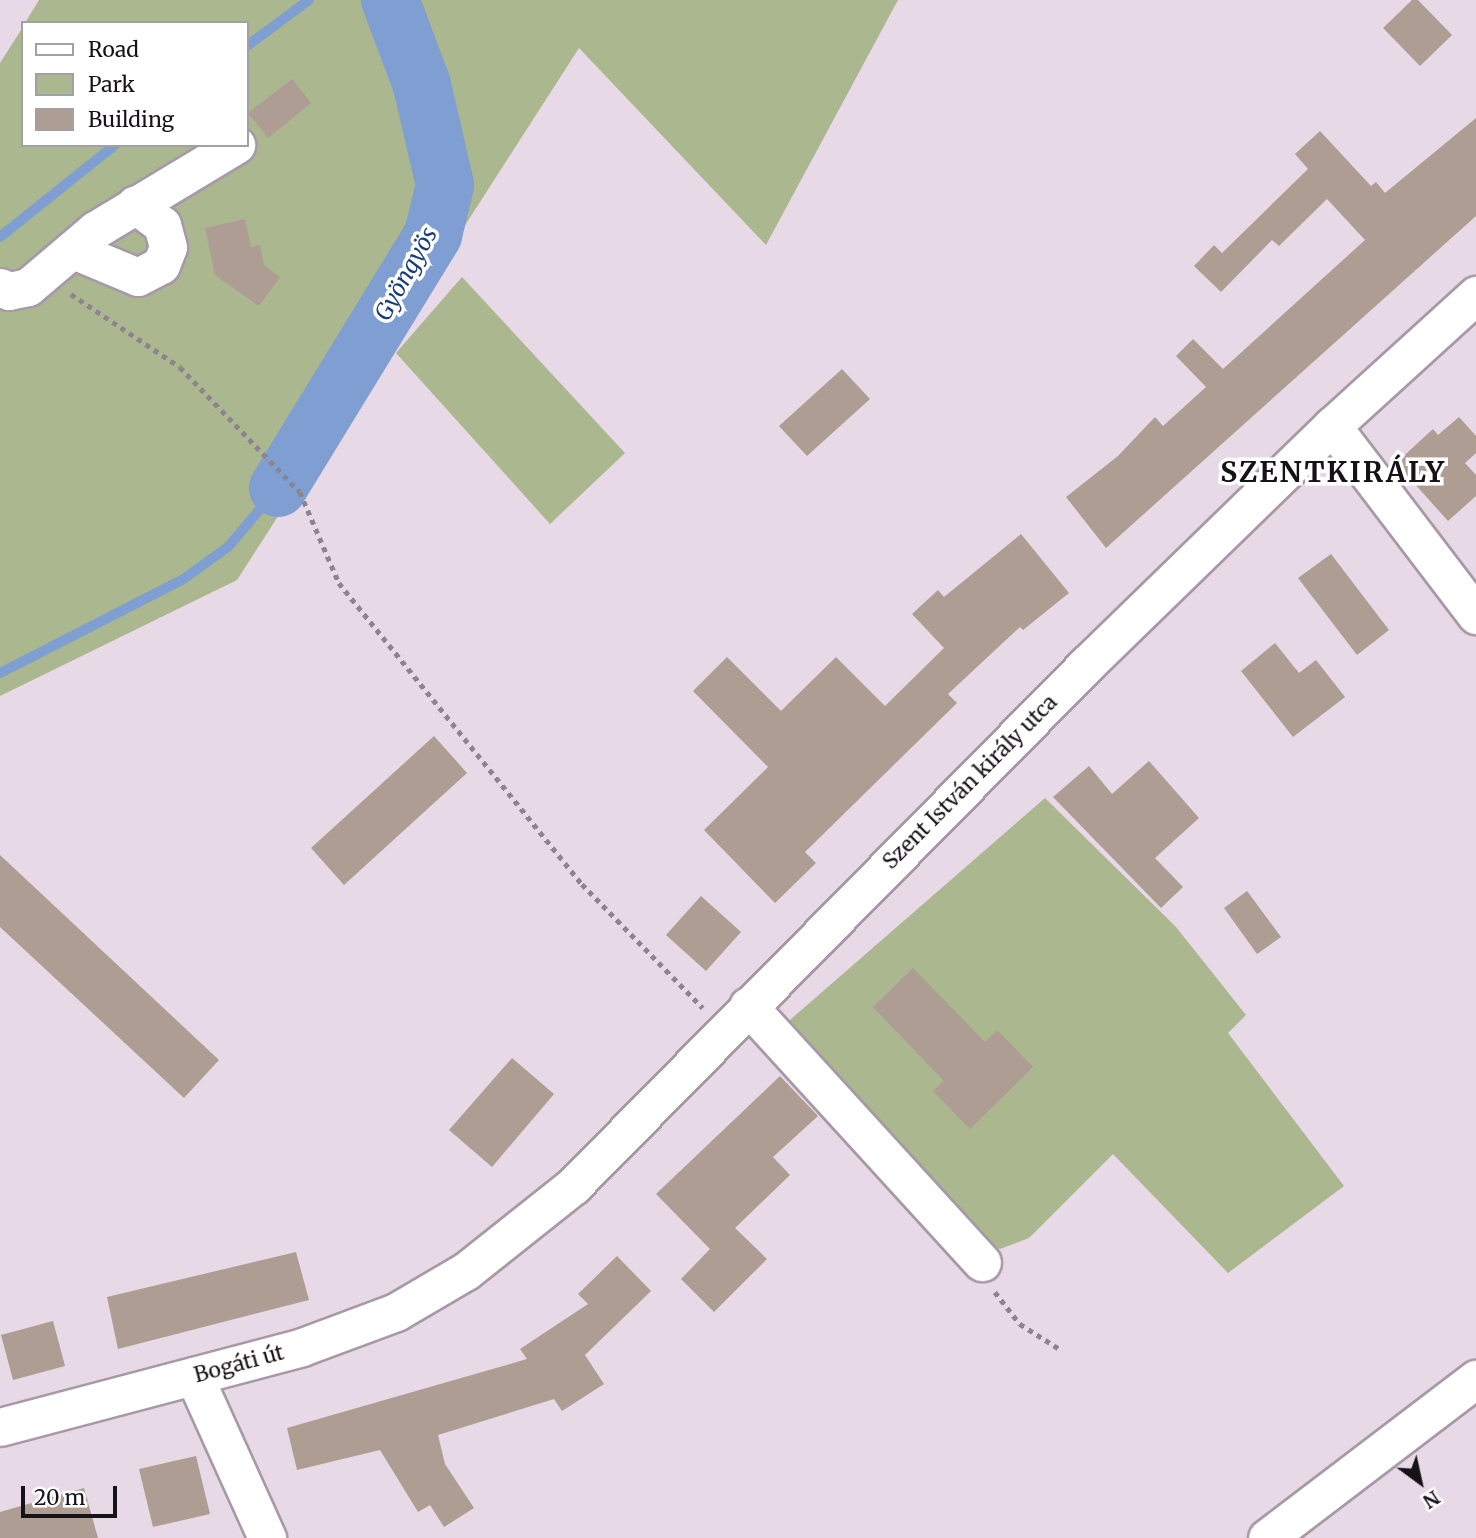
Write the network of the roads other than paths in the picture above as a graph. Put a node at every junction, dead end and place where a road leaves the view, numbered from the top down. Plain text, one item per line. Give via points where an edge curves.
1 (233, 147) edge
2 (135, 205) junction
3 (72, 250) junction
4 (0, 287) edge
5 (1476, 295) edge
6 (1332, 426) junction
7 (1476, 615) edge
8 (736, 1018) junction
9 (982, 1262) road end
10 (466, 1271) joint
11 (194, 1376) junction
12 (1476, 1379) edge
13 (0, 1427) edge
14 (267, 1538) edge
15 (1267, 1538) edge

1 - 2 street
2 - 3 street
2 - 3 street via 162,225 168,247 161,265 138,277
3 - 4 street via 28,287 9,291
5 - 6 street, Szent István király utca
6 - 7 street
6 - 8 street, Szent István király utca via 1087,664
8 - 9 street
8 - 10 street, Szent István király utca via 573,1186
10 - 11 street, Bogáti út via 396,1312 302,1347
11 - 13 street, Bogáti út
11 - 14 street
12 - 15 street via 1307,1503

